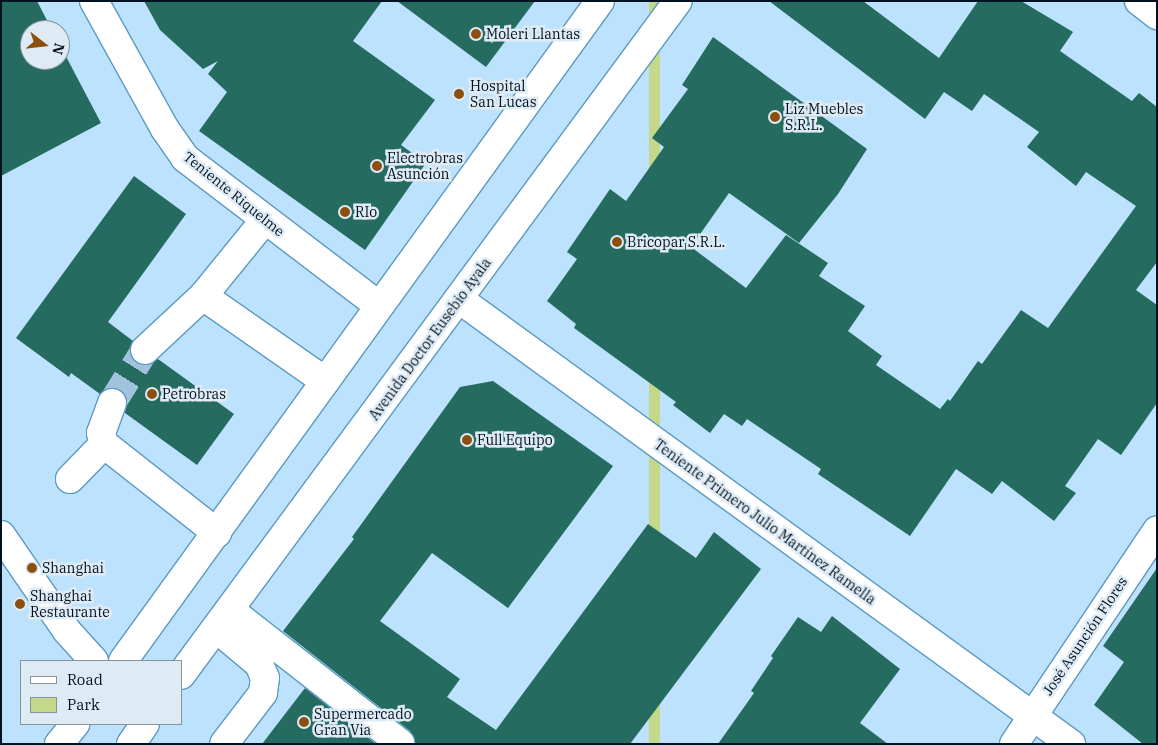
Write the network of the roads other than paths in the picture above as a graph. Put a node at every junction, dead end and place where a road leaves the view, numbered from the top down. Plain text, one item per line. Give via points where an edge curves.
1 (94, 1) edge
2 (600, 1) edge
3 (678, 1) edge
4 (1139, 1) edge
5 (1157, 15) edge
6 (264, 221) junction
7 (203, 296) junction
8 (459, 299) junction
9 (378, 305) junction
10 (145, 350) tunnel mouth
11 (325, 381) junction
12 (112, 403) tunnel mouth
13 (104, 444) junction
14 (70, 479) dead end
15 (1157, 530) edge
16 (217, 533) junction
17 (1, 535) edge
18 (223, 619) junction
19 (93, 660) edge
20 (124, 660) edge
21 (182, 674) edge
22 (1032, 715) junction
23 (73, 725) edge
24 (145, 725) edge
25 (400, 743) edge
26 (59, 744) edge
27 (131, 744) edge
28 (224, 744) edge
29 (1014, 744) edge
30 (1071, 744) edge

1 - 6 main road, Teniente Riquelme via 153,108 185,158
2 - 9 main road
3 - 8 main road, Avenida Doctor Eusebio Ayala
4 - 5 main road
6 - 7 main road
6 - 9 main road, Teniente Riquelme
7 - 10 main road
7 - 11 main road
8 - 18 main road, Avenida Doctor Eusebio Ayala
8 - 22 main road, Teniente Primero Julio Martínez Ramella
9 - 11 main road
11 - 16 main road
12 - 13 main road via 101,433
13 - 14 main road
13 - 16 main road
15 - 22 main road, José Asunción Flores
16 - 20 main road
17 - 19 main road via 66,631
18 - 21 main road, Avenida Doctor Eusebio Ayala
18 - 25 main road
18 - 28 main road via 259,664 265,678 263,693
22 - 29 main road, José Asunción Flores
22 - 30 main road, Teniente Primero Julio Martínez Ramella
23 - 26 main road
24 - 27 main road

